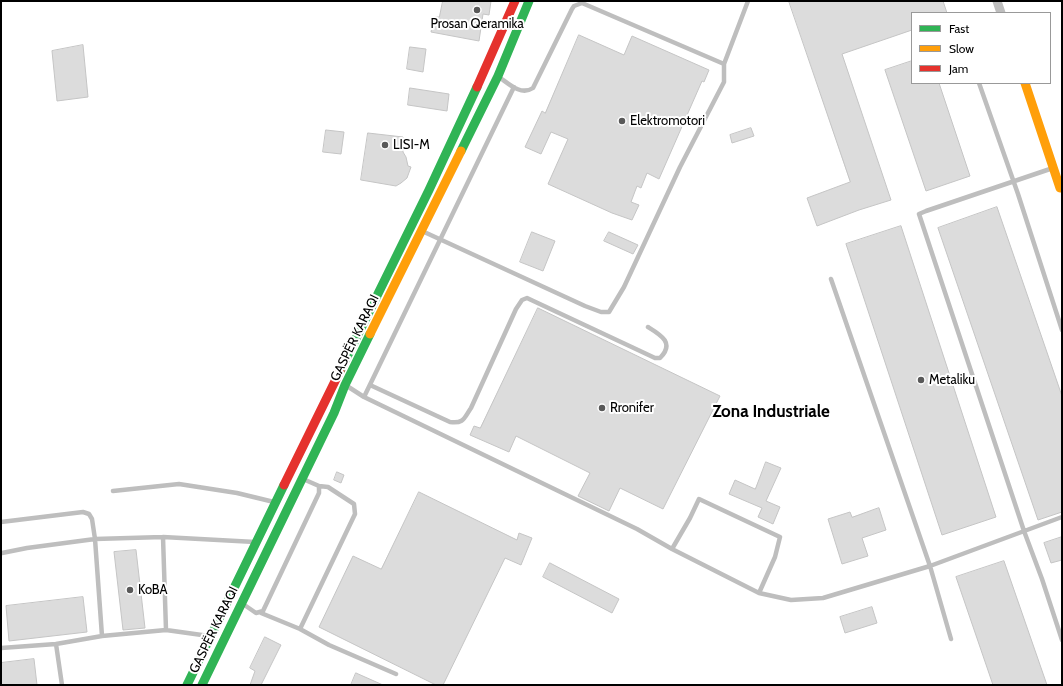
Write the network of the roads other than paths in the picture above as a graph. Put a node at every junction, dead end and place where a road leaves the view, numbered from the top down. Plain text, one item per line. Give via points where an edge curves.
1 (515, 1) edge
2 (529, 1) edge
3 (748, 1) edge
4 (997, 1) edge
5 (1001, 12) edge
6 (724, 64) junction
7 (498, 76) junction
8 (979, 84) edge
9 (1025, 84) edge
10 (514, 87) junction
11 (1054, 168) junction
12 (1013, 182) junction
13 (1060, 188) dead end
14 (422, 231) junction
15 (441, 239) junction
16 (831, 279) dead end
17 (648, 327) dead end
18 (1062, 330) edge
19 (345, 385) junction
20 (370, 385) junction
21 (364, 397) junction
22 (302, 478) junction
23 (318, 486) junction
24 (113, 491) dead end
25 (276, 502) junction
26 (1062, 517) edge
27 (1, 522) edge
28 (1024, 531) junction
29 (163, 537) junction
30 (95, 539) junction
31 (257, 542) junction
32 (672, 549) junction
33 (2, 553) edge
34 (930, 566) junction
35 (759, 593) junction
36 (242, 604) junction
37 (261, 613) junction
38 (166, 630) junction
39 (300, 630) junction
40 (102, 636) junction
41 (211, 636) junction
42 (951, 639) dead end
43 (1062, 640) edge
44 (56, 644) junction
45 (1, 648) edge
46 (396, 674) dead end
47 (62, 685) edge
48 (187, 685) edge
49 (202, 685) edge

1 - 25 main road, GASPËR KARAQI via 469,105
2 - 7 main road, GASPËR KARAQI
3 - 6 lane
4 - 5 street
6 - 10 lane via 582,3 572,9 533,88 526,91
6 - 15 lane via 724,82 680,167 624,287 609,312 585,306
7 - 10 lane
7 - 14 main road, GASPËR KARAQI
8 - 12 lane
9 - 11 main road
10 - 15 lane
11 - 12 lane
11 - 13 main road
12 - 18 lane
12 - 28 lane via 919,214
14 - 15 lane
14 - 19 main road, GASPËR KARAQI
15 - 20 lane
16 - 34 lane
17 - 20 lane via 665,341 667,346 660,358 655,358 527,298 522,300 471,408 463,421 458,423 450,422
19 - 21 lane
19 - 22 main road, GASPËR KARAQI
20 - 21 lane
21 - 32 lane via 637,529
22 - 23 lane
22 - 36 main road, GASPËR KARAQI
23 - 37 lane via 320,493
23 - 39 lane via 328,487 354,504 355,514
24 - 25 lane via 179,484
25 - 31 main road, GASPËR KARAQI
26 - 28 lane
27 - 30 lane via 83,512 89,514 92,520
28 - 34 lane
28 - 43 lane
29 - 30 lane
29 - 31 lane
29 - 38 lane
30 - 33 lane
30 - 40 lane
31 - 41 main road, GASPËR KARAQI
32 - 35 lane
32 - 35 lane via 699,499 780,537 775,557
34 - 35 lane via 824,598 791,600
34 - 42 lane
36 - 37 lane via 256,613
36 - 49 main road, GASPËR KARAQI
37 - 39 lane
38 - 40 lane
38 - 41 lane
39 - 46 lane
40 - 44 lane
41 - 48 main road, GASPËR KARAQI
44 - 45 lane
44 - 47 lane

